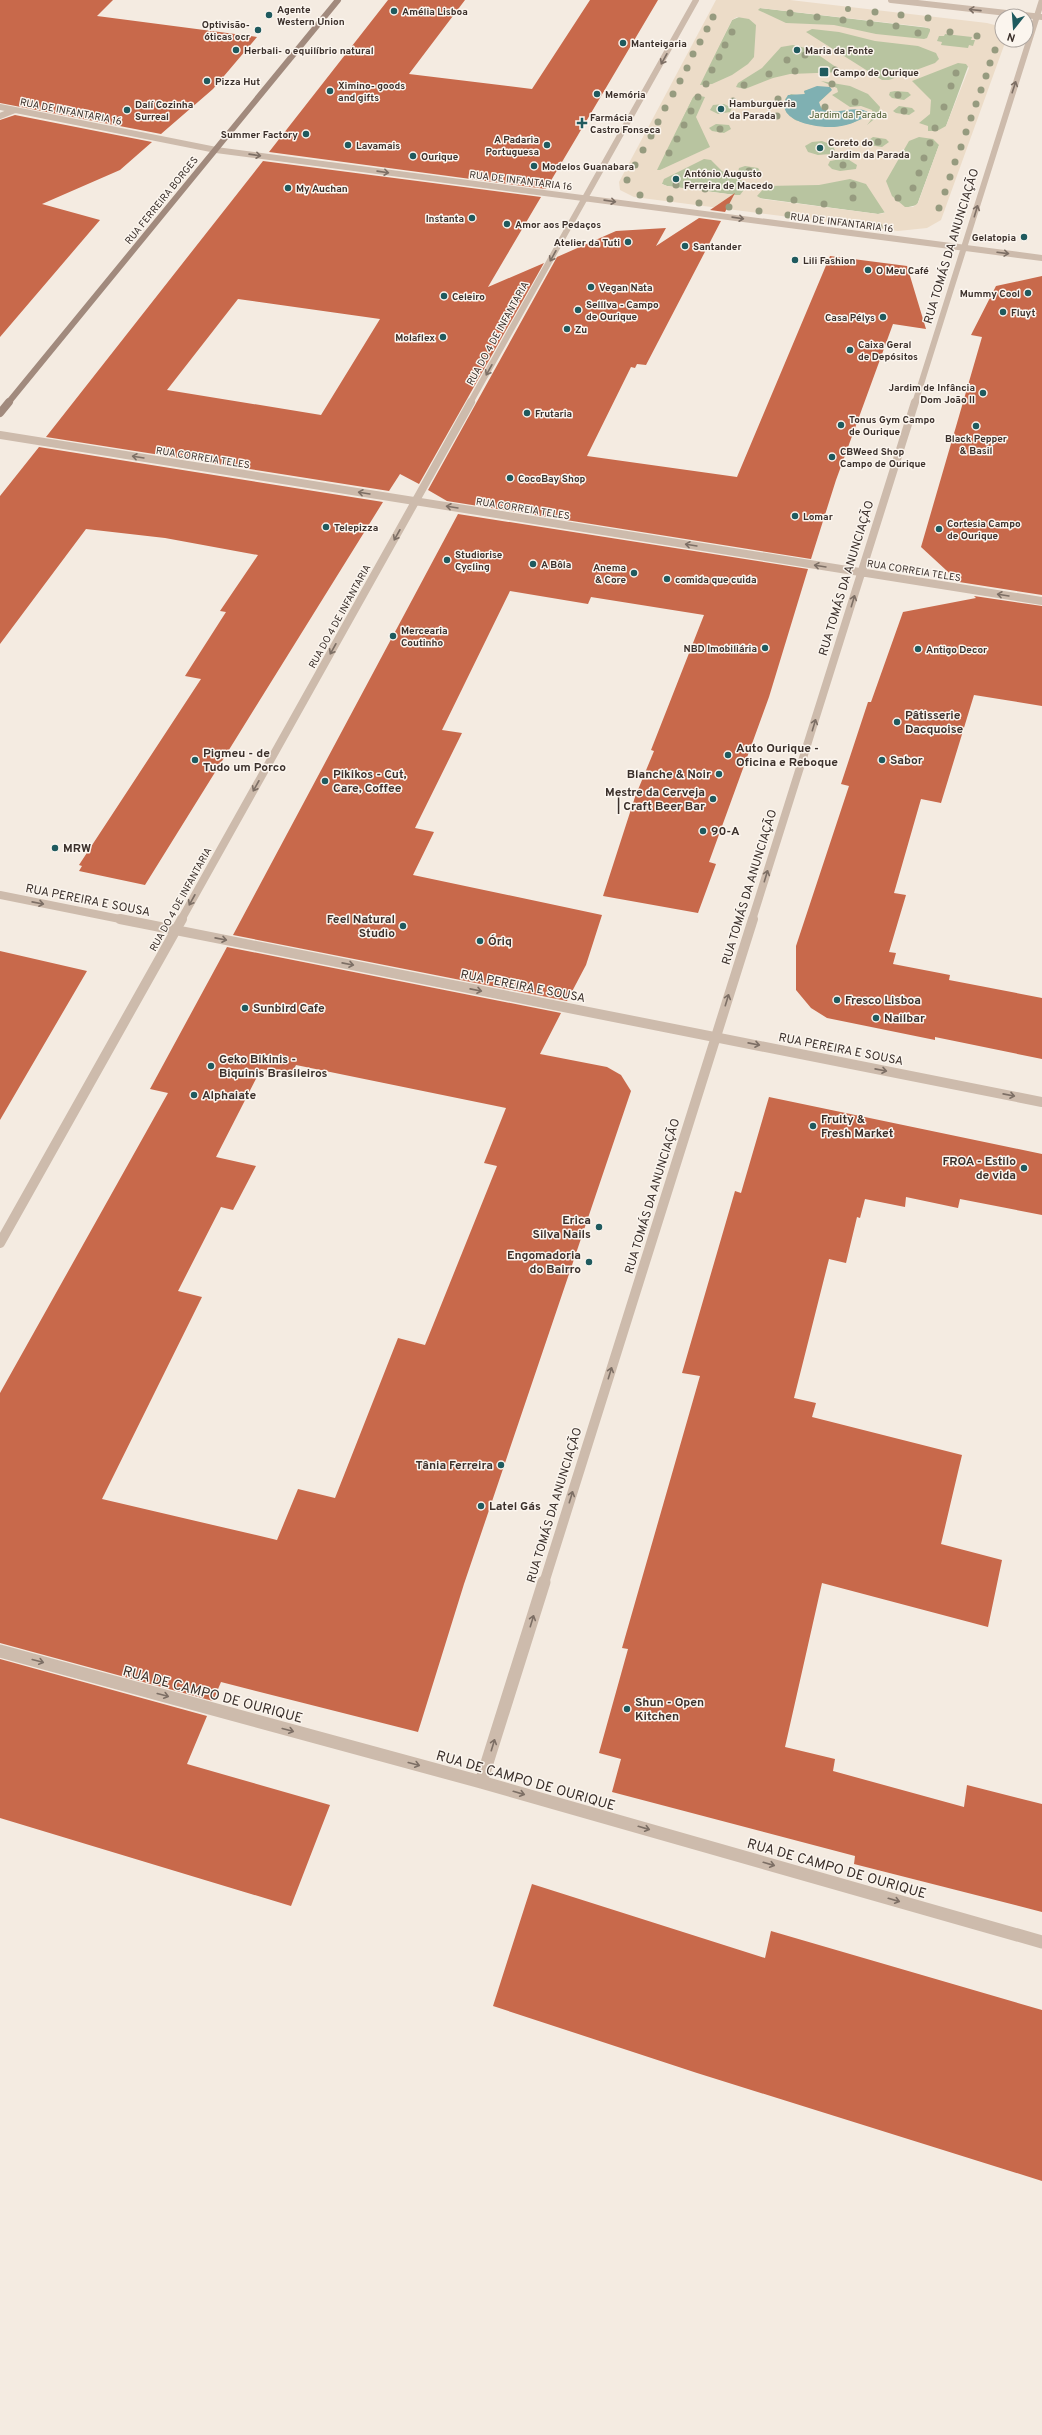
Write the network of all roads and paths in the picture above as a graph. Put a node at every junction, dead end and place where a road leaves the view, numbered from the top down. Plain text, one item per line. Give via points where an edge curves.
1 (338, 0) edge
2 (696, 0) edge
3 (891, 0) edge
4 (1042, 0) edge
5 (1040, 17) edge
6 (0, 107) edge
7 (15, 110) junction
8 (0, 116) edge
9 (216, 150) junction
10 (586, 198) junction
11 (964, 248) junction
12 (1042, 258) edge
13 (0, 413) edge
14 (0, 435) edge
15 (416, 501) junction
16 (862, 572) junction
17 (1042, 601) edge
18 (0, 896) edge
19 (176, 930) junction
20 (716, 1037) junction
21 (1042, 1102) edge
22 (0, 1243) edge
23 (0, 1651) edge
24 (481, 1782) junction
25 (1042, 1942) edge

1 - 9 main road, RUA FERREIRA BORGES
2 -> 10 street, RUA DO 4 DE INFANTARIA
5 -> 3 street
4 - 5 street, RUA TOMÁS DA ANUNCIAÇÃO
11 -> 5 street, RUA TOMÁS DA ANUNCIAÇÃO
6 - 7 street, RUA DE INFANTARIA 16
7 - 8 street
7 - 9 street, RUA DE INFANTARIA 16
9 -> 10 street, RUA DE INFANTARIA 16
9 - 13 main road, RUA FERREIRA BORGES
10 -> 11 street, RUA DE INFANTARIA 16
10 -> 15 street, RUA DO 4 DE INFANTARIA
11 -> 12 street, RUA DE INFANTARIA 16
11 - 16 street, RUA TOMÁS DA ANUNCIAÇÃO
15 -> 14 street, RUA CORREIA TELES
16 -> 15 street, RUA CORREIA TELES
15 -> 19 street, RUA DO 4 DE INFANTARIA
17 -> 16 street, RUA CORREIA TELES
20 -> 16 street, RUA TOMÁS DA ANUNCIAÇÃO
18 -> 19 street, RUA PEREIRA E SOUSA
19 -> 20 street, RUA PEREIRA E SOUSA
19 - 22 street, RUA DO 4 DE INFANTARIA
20 -> 21 street, RUA PEREIRA E SOUSA
24 -> 20 street, RUA TOMÁS DA ANUNCIAÇÃO
23 -> 24 street, RUA DE CAMPO DE OURIQUE
24 -> 25 street, RUA DE CAMPO DE OURIQUE

